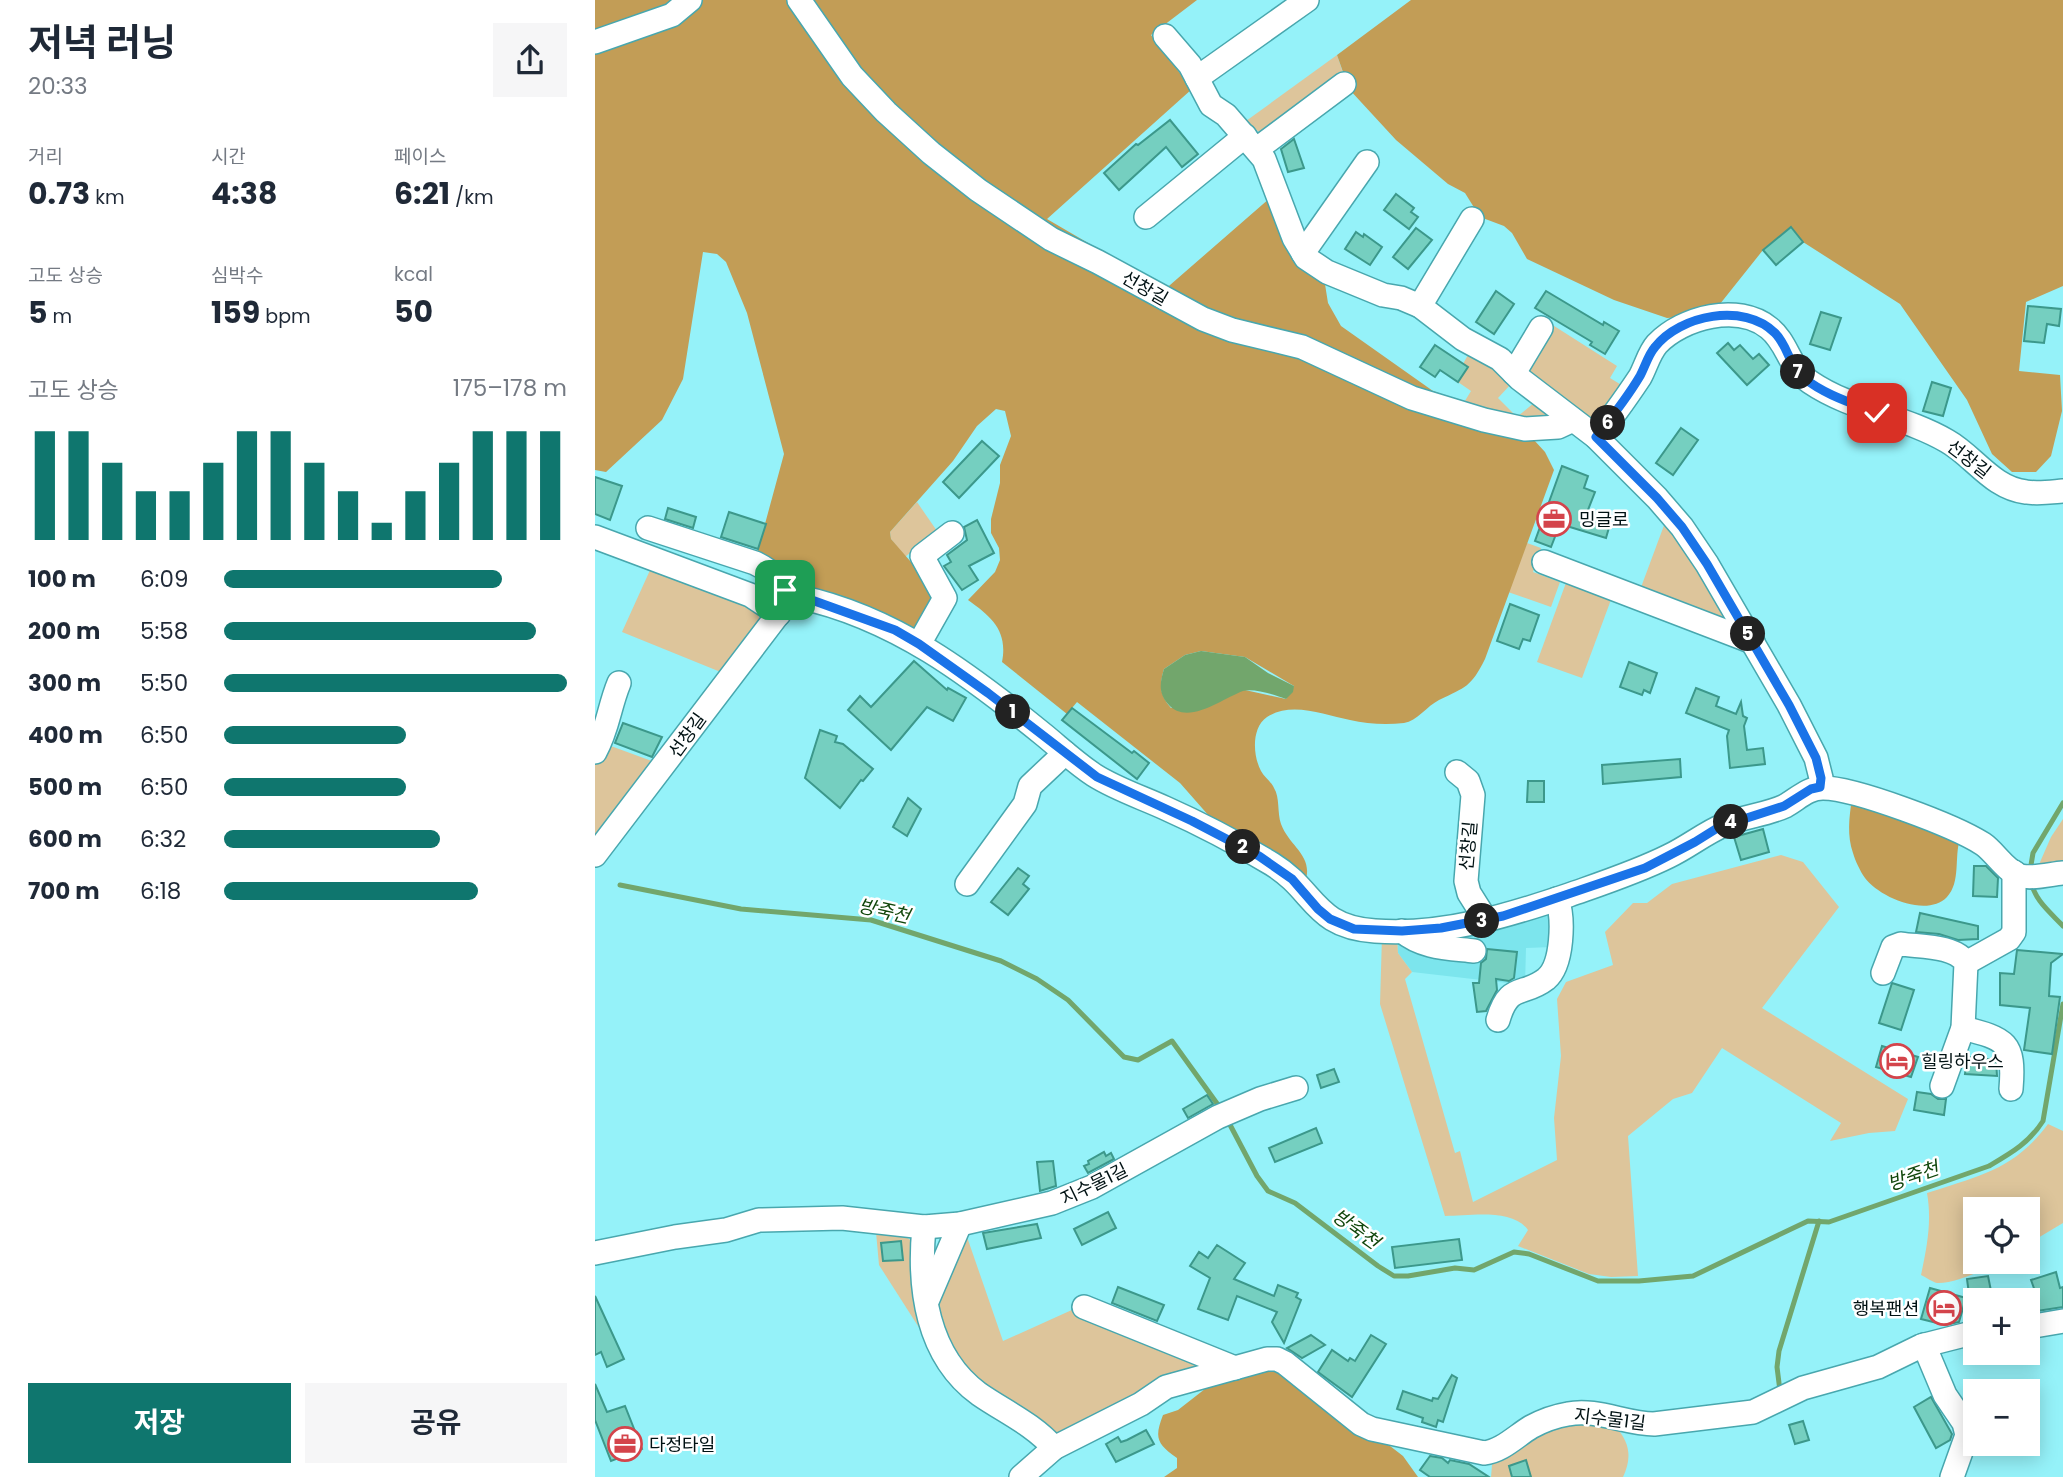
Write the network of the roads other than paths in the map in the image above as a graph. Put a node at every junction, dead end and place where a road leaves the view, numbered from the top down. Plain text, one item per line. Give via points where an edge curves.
1 (689, 0) edge
2 (799, 0) edge
3 (1307, 0) edge
4 (1165, 36) dead end
5 (595, 42) edge
6 (1197, 78) junction
7 (1345, 83) dead end
8 (1251, 142) junction
9 (1367, 162) dead end
10 (1146, 217) dead end
11 (1472, 219) dead end
12 (1303, 253) junction
13 (1420, 306) junction
14 (1541, 328) dead end
15 (1514, 373) junction
16 (1573, 420) junction
17 (1596, 437) junction
18 (2063, 491) edge
19 (648, 528) dead end
20 (952, 533) dead end
21 (595, 537) edge
22 (1544, 562) dead end
23 (784, 607) junction
24 (1753, 642) junction
25 (919, 644) junction
26 (619, 683) dead end
27 (595, 752) edge
28 (1065, 753) junction
29 (1457, 772) dead end
30 (1820, 787) junction
31 (595, 855) edge
32 (2057, 873) edge
33 (2017, 874) junction
34 (967, 884) dead end
35 (1557, 899) junction
36 (1486, 920) junction
37 (1402, 931) junction
38 (1473, 951) dead end
39 (1966, 963) junction
40 (1884, 973) dead end
41 (1498, 1020) dead end
42 (1963, 1028) junction
43 (1942, 1086) dead end
44 (1296, 1088) dead end
45 (2011, 1089) dead end
46 (960, 1224) junction
47 (924, 1227) junction
48 (595, 1253) edge
49 (926, 1302) junction
50 (1084, 1307) dead end
51 (2063, 1321) edge
52 (2040, 1325) edge
53 (1963, 1335) edge
54 (1924, 1345) junction
55 (1235, 1368) junction
56 (1054, 1448) junction
57 (1021, 1477) edge
58 (1952, 1477) edge

1 - 5 lane via 672,15
2 - 16 lane, 선창길 via 852,76 886,112 978,190 1051,239 1203,319 1302,347 1412,398 1525,429
3 - 6 lane
4 - 6 lane
6 - 8 lane via 1211,105
7 - 8 lane
8 - 10 lane
8 - 12 lane via 1265,159
9 - 12 lane
11 - 13 lane
12 - 13 lane via 1327,272
13 - 15 lane
14 - 15 lane
15 - 16 lane
16 - 17 lane
17 - 18 lane, 선창길 via 1661,341 1710,316 1739,315 1768,326 1802,377 1827,392 1946,440 2013,489
17 - 24 lane via 1682,527
19 - 23 lane via 768,569 780,582
20 - 25 lane via 922,556 945,598
21 - 23 lane
22 - 24 lane
23 - 25 lane via 799,597 809,599 885,625
23 - 31 lane, 선창길
24 - 30 lane via 1816,758
25 - 28 lane
26 - 27 lane via 608,727
28 - 34 lane via 1030,786 1025,804
28 - 37 lane via 1107,782 1277,867 1330,919 1354,929
29 - 36 lane, 선창길 via 1468,781 1473,795 1466,881
30 - 33 lane via 1850,792 1954,830 1987,847
30 - 35 lane via 1784,806 1719,827 1645,868
32 - 33 lane
33 - 39 lane via 2014,932
35 - 36 lane
35 - 41 lane via 1562,922 1553,971 1546,979 1513,993
36 - 37 lane
37 - 38 lane via 1430,946
39 - 40 lane via 1953,952 1901,944 1893,947
39 - 42 lane
42 - 43 lane
42 - 45 lane via 2003,1042 2013,1065
44 - 46 lane, 지수물1길 via 1224,1114 1066,1200
46 - 47 lane, 지수물1길
46 - 49 lane
47 - 48 lane, 지수물1길 via 842,1219 759,1220
47 - 49 lane
49 - 56 lane via 939,1348 963,1381 1029,1425
50 - 55 lane
51 - 52 lane
53 - 54 lane, 지수물1길
54 - 55 lane, 지수물1길 via 1866,1371 1803,1388 1753,1412 1654,1424 1593,1413 1566,1414 1533,1426 1500,1449 1483,1452 1372,1429 1277,1359
54 - 58 lane via 1967,1435
55 - 56 lane, 지수물1길 via 1166,1387
56 - 57 lane, 지수물1길

